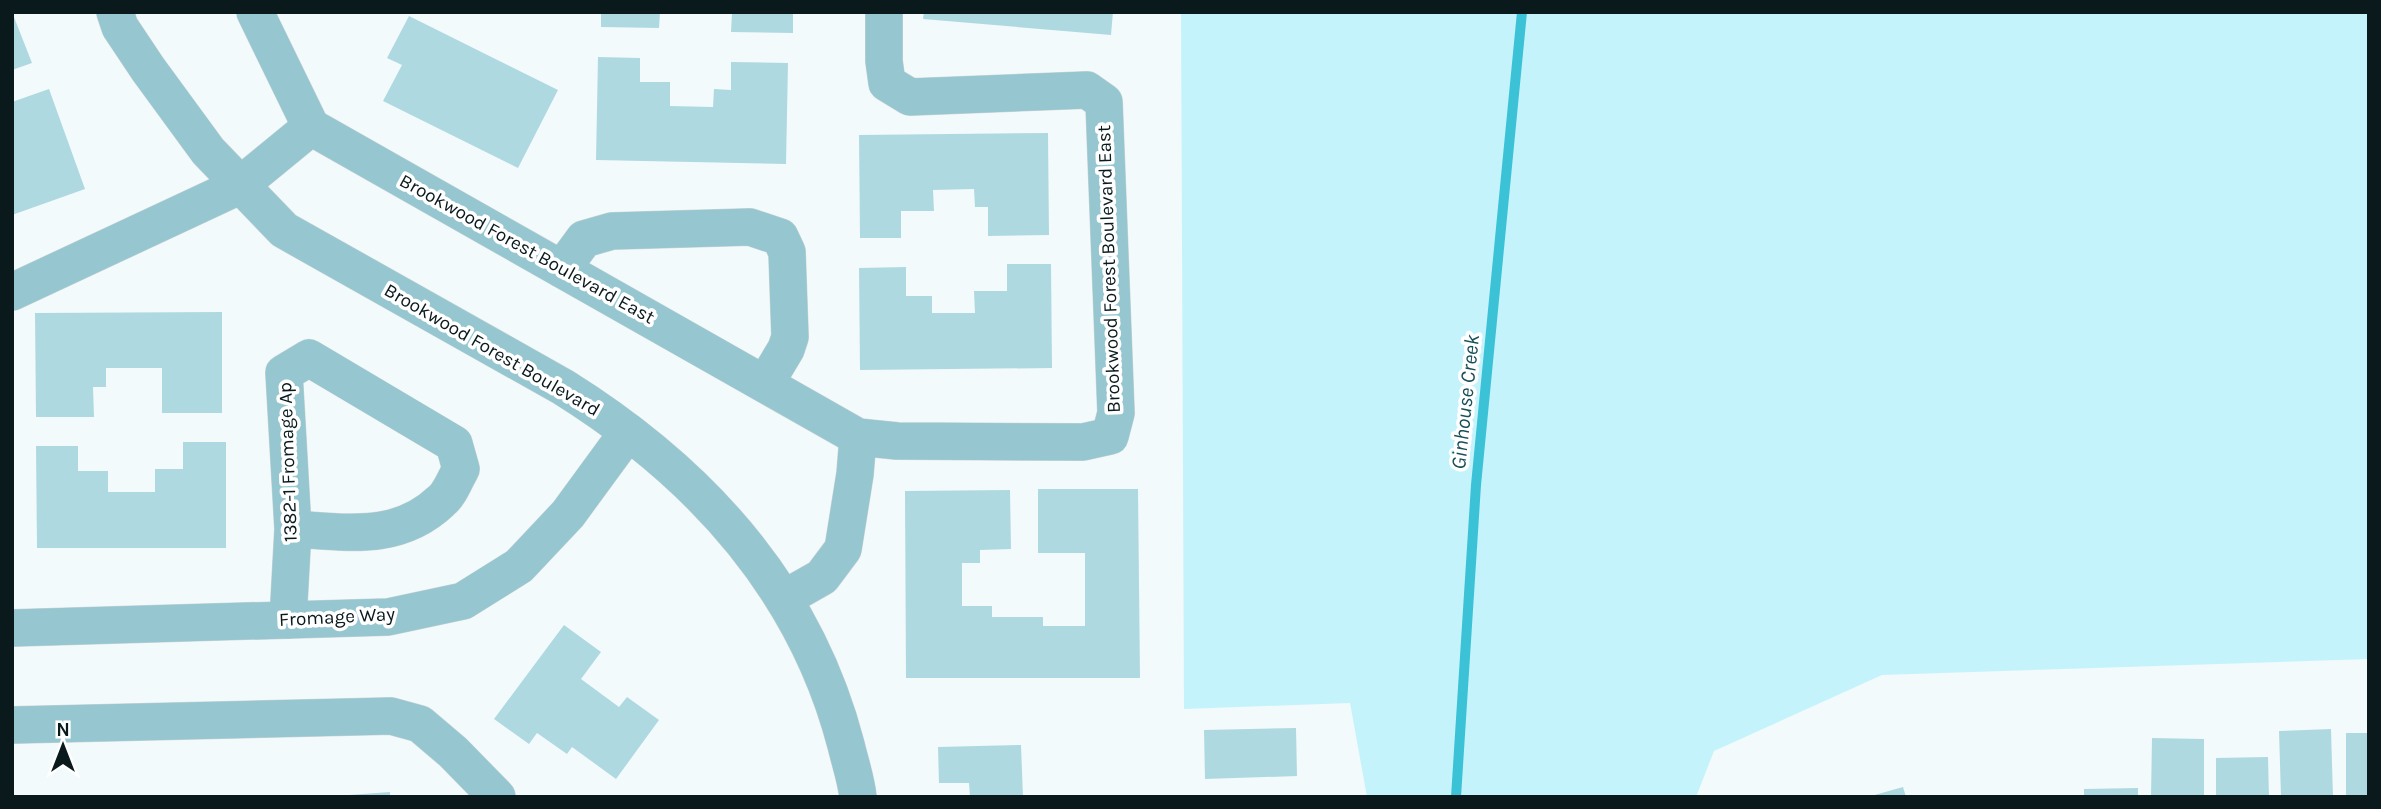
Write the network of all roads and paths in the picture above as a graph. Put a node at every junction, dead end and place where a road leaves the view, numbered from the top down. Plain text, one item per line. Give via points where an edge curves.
1 (115, 12) edge
2 (884, 12) edge
3 (259, 13) edge
4 (311, 127) junction
5 (239, 186) junction
6 (562, 269) junction
7 (12, 292) edge
8 (765, 384) junction
9 (628, 432) junction
10 (858, 437) junction
11 (293, 529) junction
12 (785, 598) junction
13 (288, 620) junction
14 (12, 628) edge
15 (12, 725) edge
16 (497, 797) edge
17 (858, 797) edge

1 - 5 street, Brookwood Forest Boulevard via 148,69
2 - 10 street, Brookwood Forest Boulevard East via 887,83 911,97 1087,90 1104,102 1116,413 1110,436 1083,442
3 - 4 street
4 - 5 street
4 - 6 street, Brookwood Forest Boulevard East
5 - 7 street
5 - 9 street, Brookwood Forest Boulevard via 284,230 563,387
6 - 8 street, Brookwood Forest Boulevard East
6 - 8 street via 584,239 612,231 750,227 780,236 787,252 790,337
8 - 10 street, Brookwood Forest Boulevard East
9 - 12 street, Brookwood Forest Boulevard via 672,467 740,537
9 - 13 street, Fromage Way via 568,514 519,566 463,601 388,617
10 - 12 street via 843,550 822,577
11 - 11 street, 1382-1 Fromage Ap via 284,373 309,358 454,444 461,469 443,500 405,526 366,533
11 - 13 street, 1382-1 Fromage Ap
12 - 17 street, Brookwood Forest Boulevard via 813,650 837,713
13 - 14 street, Fromage Way
15 - 16 street via 391,716 420,724

